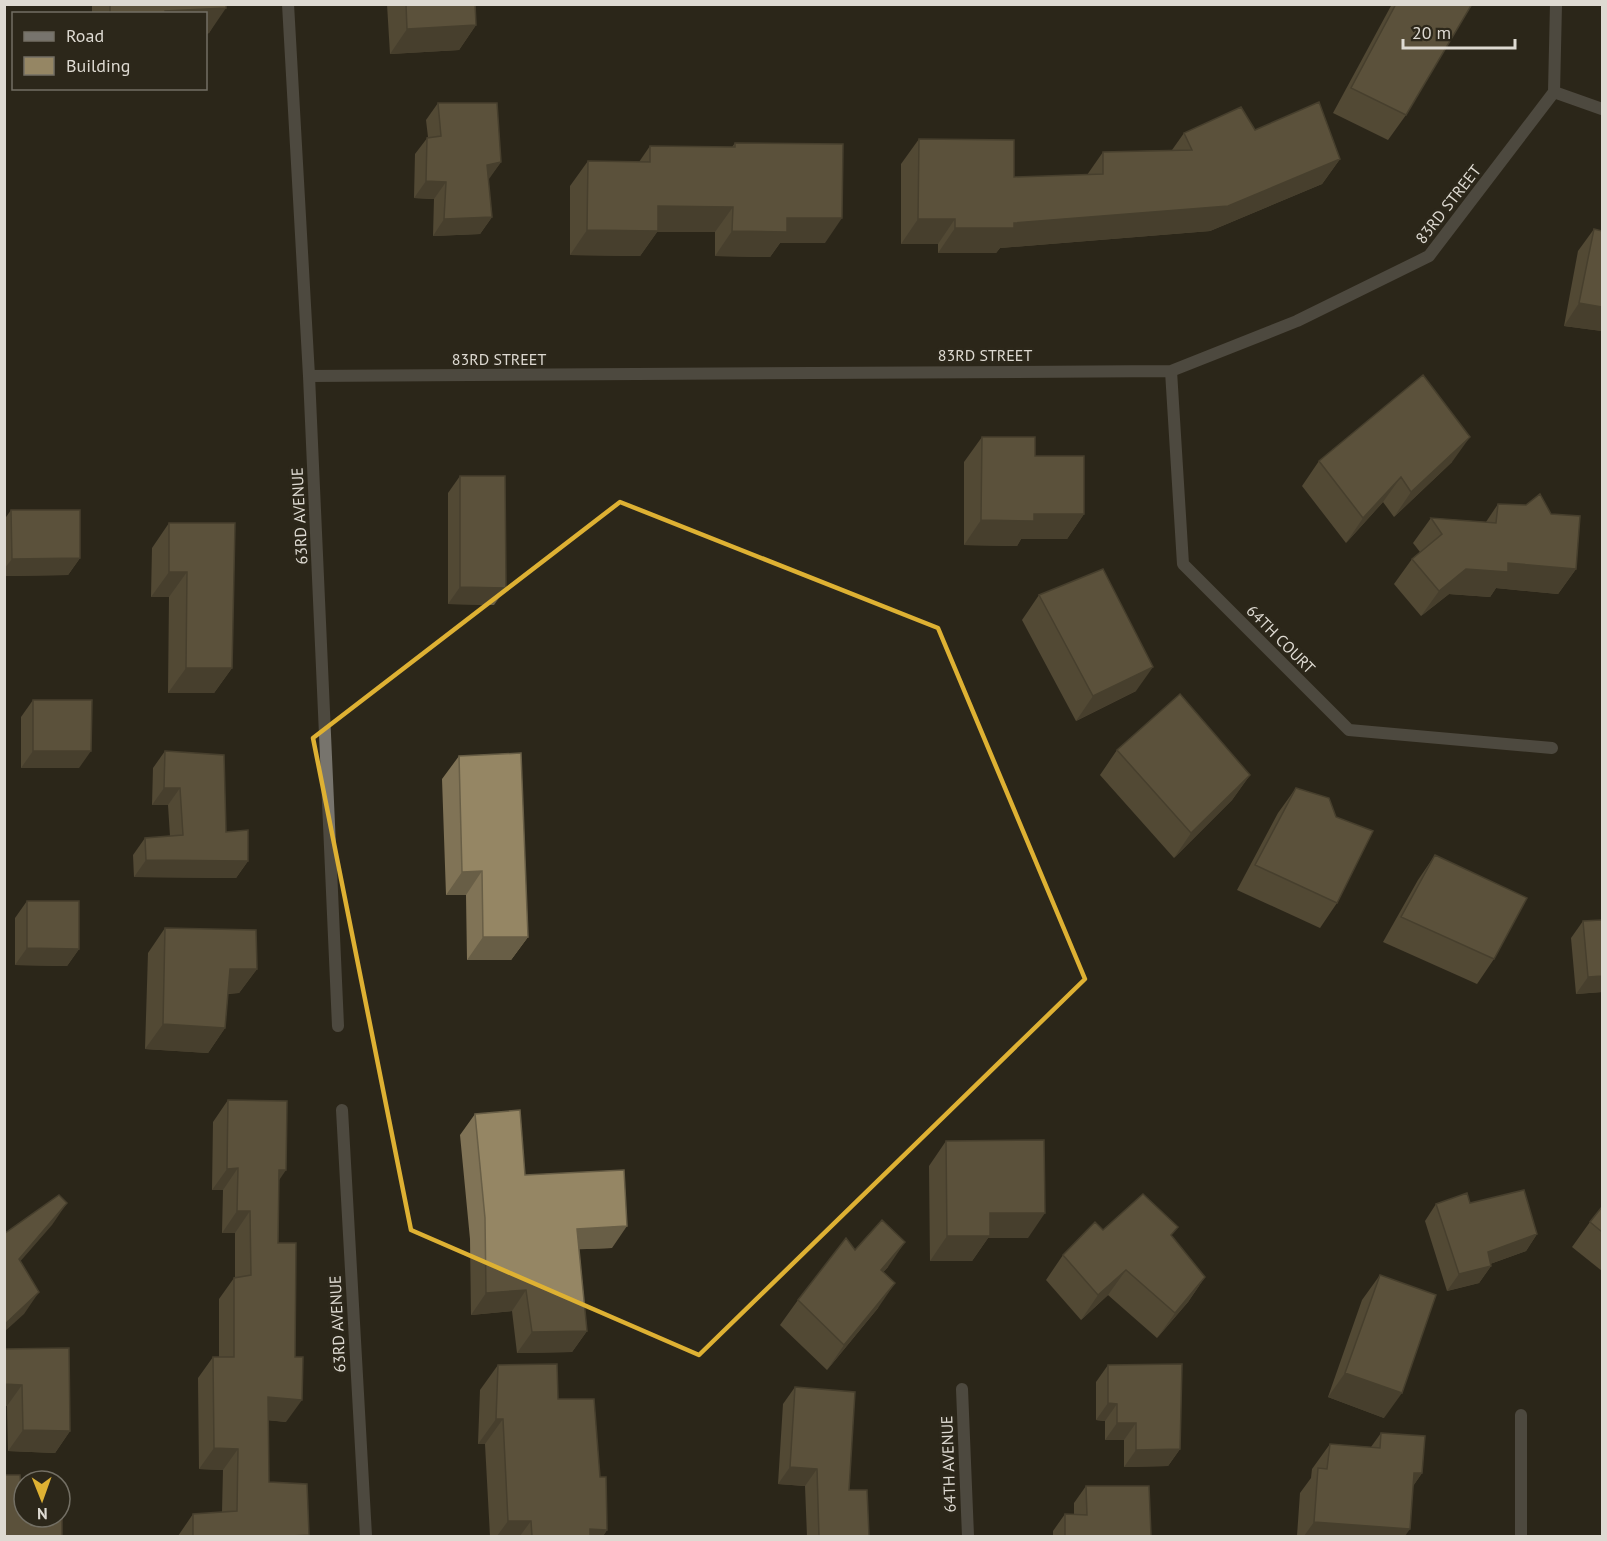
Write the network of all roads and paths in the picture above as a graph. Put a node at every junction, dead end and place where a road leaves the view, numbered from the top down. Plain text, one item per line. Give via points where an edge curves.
1 (288, 4) edge
2 (1556, 4) edge
3 (1554, 92) junction
4 (1602, 109) edge
5 (1171, 371) junction
6 (309, 376) junction
7 (1552, 747) dead end
8 (338, 1026) dead end
9 (342, 1110) dead end
10 (962, 1389) dead end
11 (1521, 1415) dead end
12 (366, 1536) edge
13 (968, 1536) edge
14 (1521, 1536) edge

1 - 6 street, 63RD AVENUE
2 - 3 street
3 - 4 street
3 - 5 street, 83RD STREET via 1430,256 1297,321
5 - 6 street, 83RD STREET
5 - 7 street, 64TH COURT via 1183,564 1349,730
6 - 8 street, 63RD AVENUE
9 - 12 street, 63RD AVENUE
10 - 13 street, 64TH AVENUE
11 - 14 street

